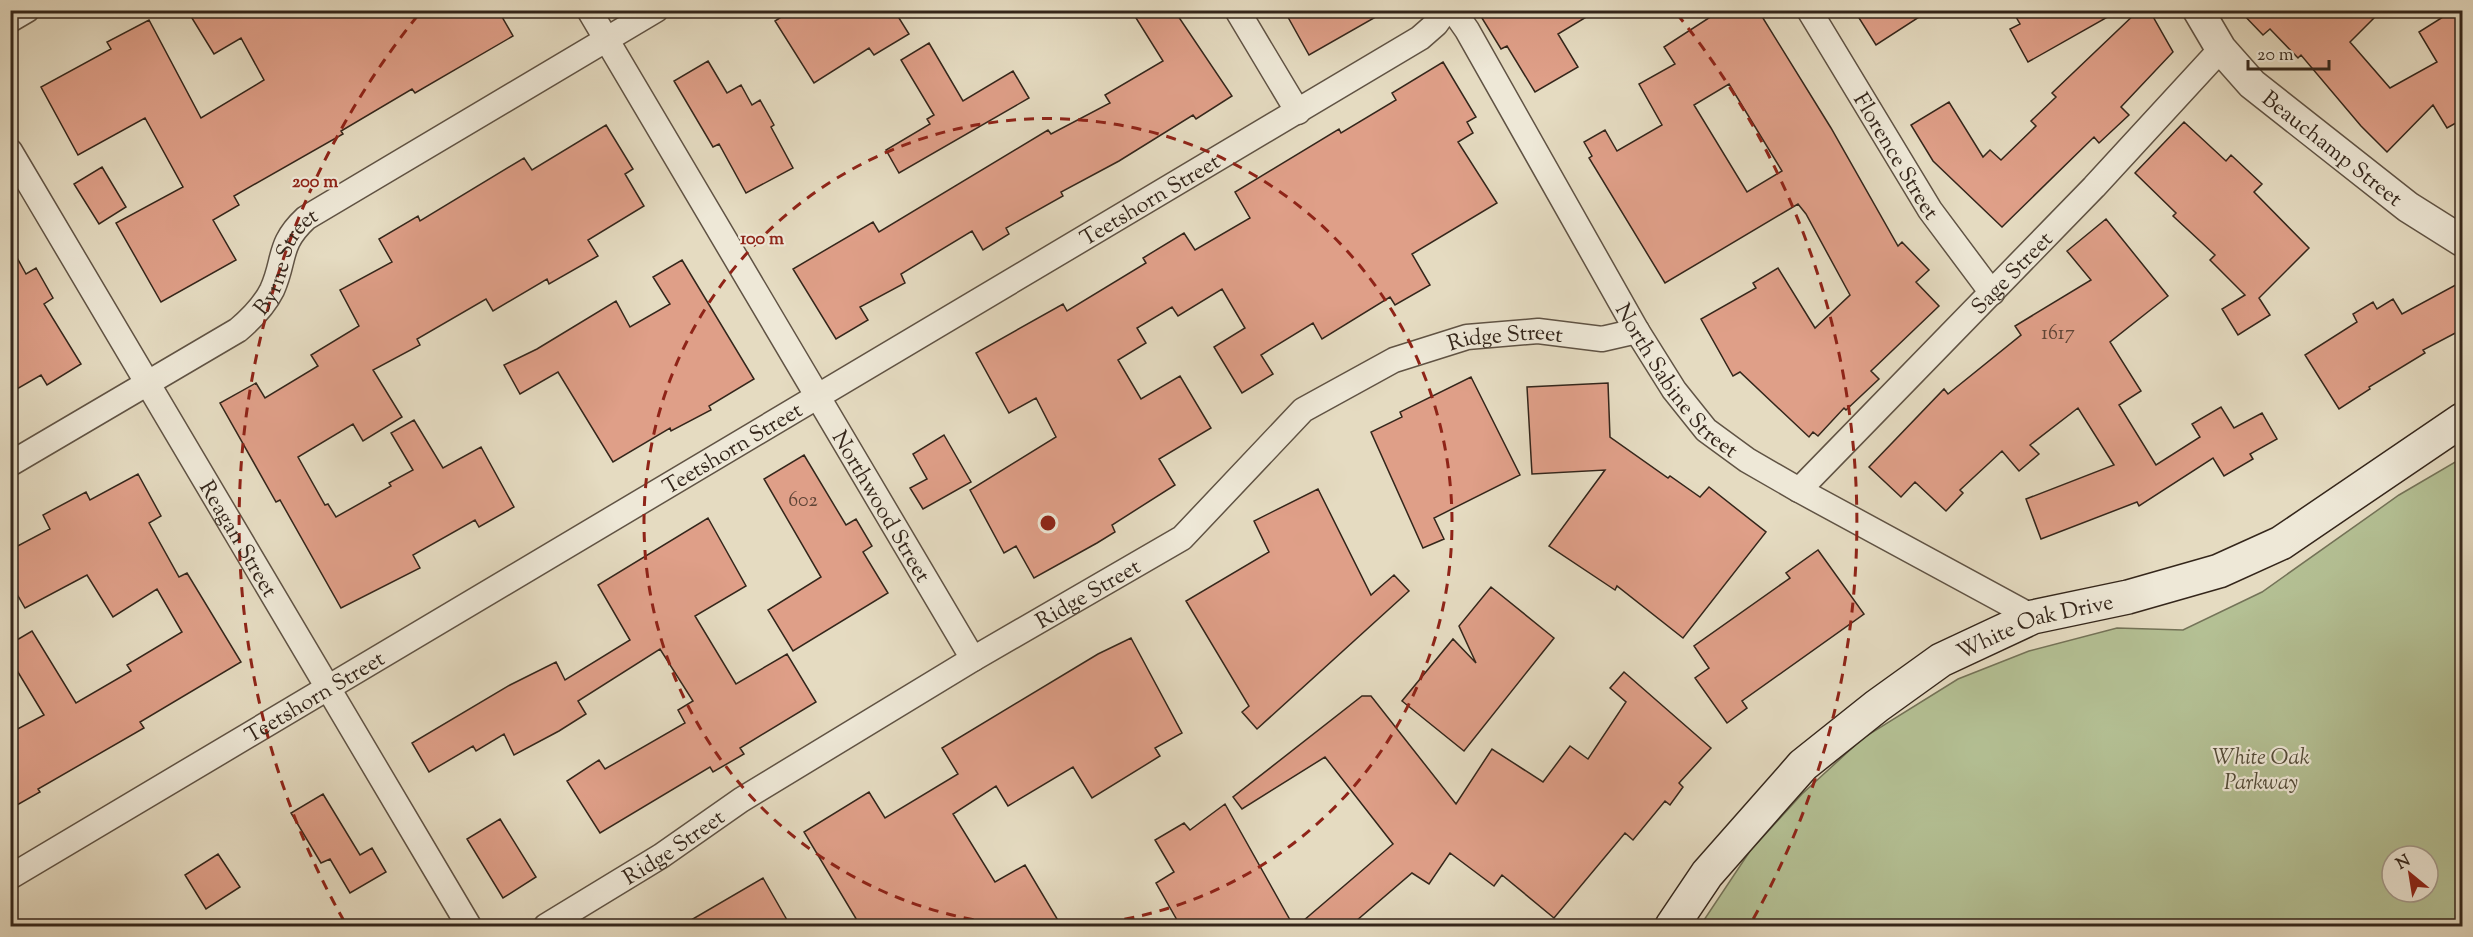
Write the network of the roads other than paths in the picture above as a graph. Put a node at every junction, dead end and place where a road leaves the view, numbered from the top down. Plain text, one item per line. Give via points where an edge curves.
1 (27, 10) edge
2 (589, 10) edge
3 (656, 10) edge
4 (1238, 10) edge
5 (1446, 10) edge
6 (1453, 10) edge
7 (1809, 10) edge
8 (2198, 10) edge
9 (10, 20) edge
10 (606, 40) junction
11 (2221, 49) junction
12 (1298, 112) junction
13 (10, 151) edge
14 (2463, 241) edge
15 (1992, 293) junction
16 (1637, 331) junction
17 (148, 384) junction
18 (818, 398) junction
19 (2463, 420) edge
20 (10, 464) edge
21 (1799, 490) junction
22 (2033, 617) junction
23 (973, 659) junction
24 (328, 689) junction
25 (10, 877) edge
26 (469, 927) edge
27 (546, 927) edge
28 (1672, 927) edge

1 - 9 street
2 - 10 street, Northwood Street
3 - 10 street, Byrne Street
4 - 12 street
5 - 12 street, Teetshorn Street via 1420,38
6 - 16 street, North Sabine Street
7 - 15 street, Florence Street via 1930,210
8 - 11 street, Beauchamp Street
10 - 17 street, Byrne Street via 306,218 285,242 271,291 252,318
10 - 18 street, Northwood Street
11 - 14 street, Beauchamp Street via 2252,84 2408,207
11 - 15 street, Sage Street
12 - 18 street, Teetshorn Street
13 - 17 street, Reagan Street
15 - 21 street, Sage Street
16 - 21 street, North Sabine Street via 1674,390 1706,430
16 - 23 street, Ridge Street via 1602,339 1538,332 1467,338 1394,360 1303,410 1182,538
17 - 20 street, Byrne Street
17 - 24 street, Reagan Street
18 - 23 street, Northwood Street
18 - 24 street, Teetshorn Street
19 - 22 main road, White Oak Drive via 2281,543 2219,572
21 - 22 street, North Sabine Street
22 - 28 main road, White Oak Drive via 1941,660 1803,765 1707,874
23 - 27 street, Ridge Street via 741,800 661,856
24 - 25 street, Teetshorn Street
24 - 26 street, Reagan Street

